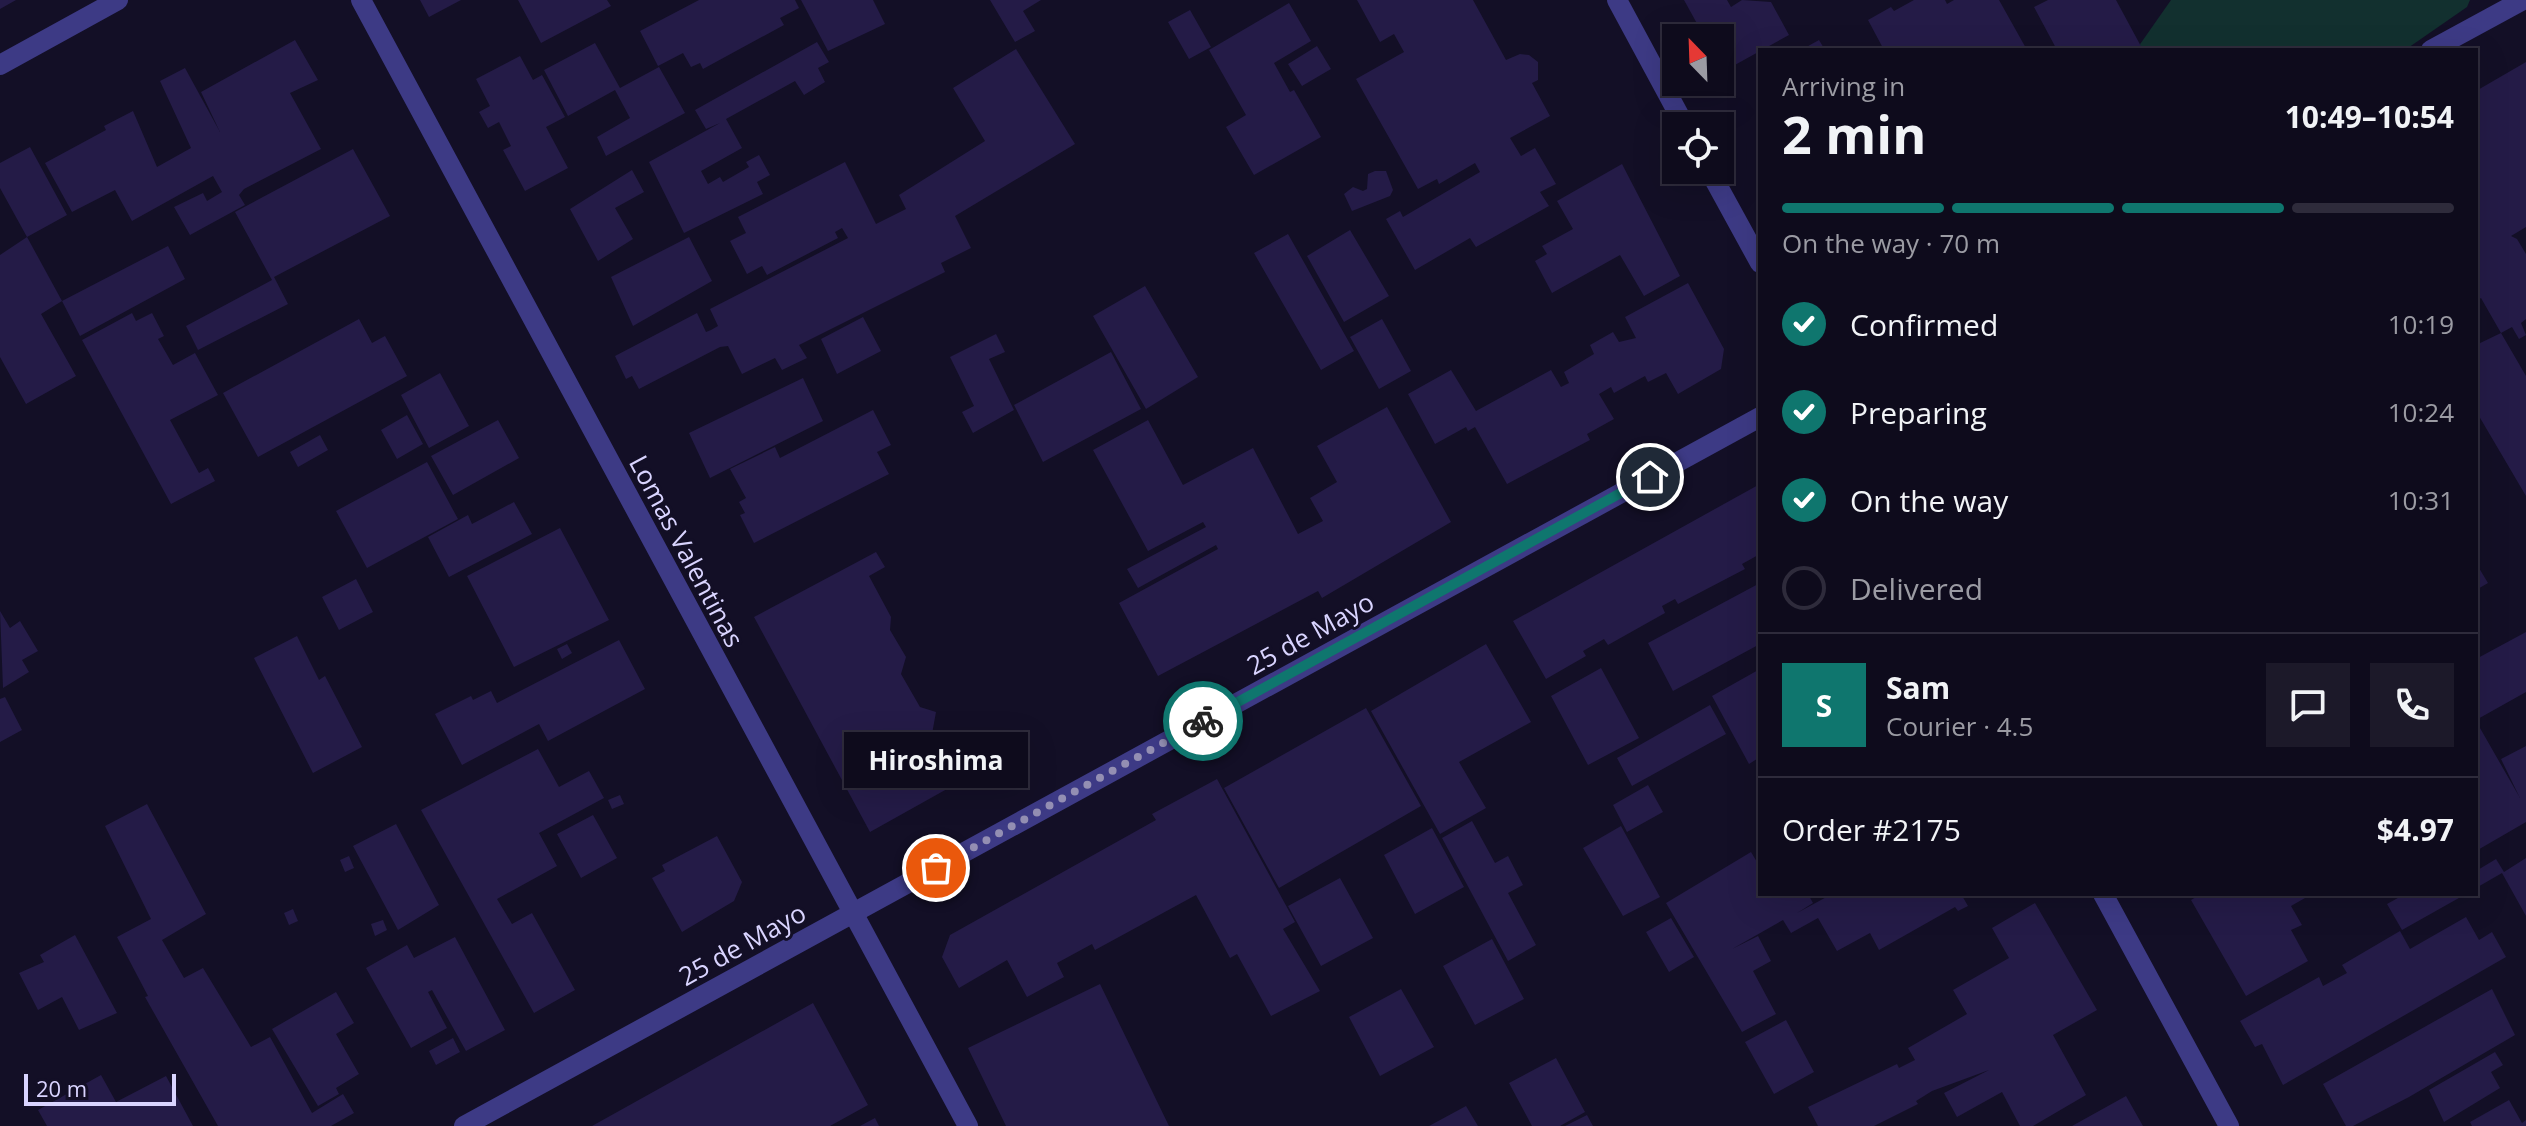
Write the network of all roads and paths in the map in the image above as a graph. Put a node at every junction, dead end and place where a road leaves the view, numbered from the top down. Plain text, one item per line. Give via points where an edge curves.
1 (118, 0) edge
2 (361, 0) edge
3 (1617, 0) edge
4 (2523, 0) edge
5 (2435, 48) edge
6 (0, 65) edge
7 (1677, 112) edge
8 (1717, 184) edge
9 (1758, 259) edge
10 (1758, 418) edge
11 (2104, 896) edge
12 (853, 913) junction
13 (464, 1126) edge
14 (968, 1126) edge
15 (2229, 1126) edge

1 - 6 street
2 - 12 street, Lomas Valentinas
3 - 7 street
4 - 5 street
8 - 9 street
10 - 12 street, 25 de Mayo
11 - 15 street
12 - 13 street, 25 de Mayo
12 - 14 street, Lomas Valentinas

